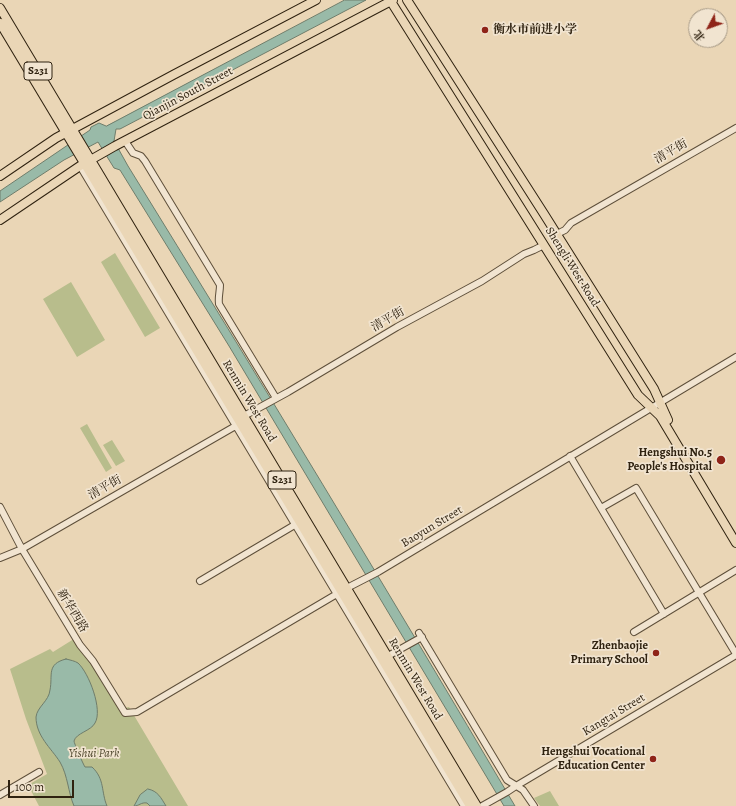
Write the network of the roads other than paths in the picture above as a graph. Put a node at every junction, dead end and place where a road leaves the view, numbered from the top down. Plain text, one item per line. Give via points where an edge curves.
1 (316, 0) edge
2 (391, 0) edge
3 (411, 1) edge
4 (0, 8) edge
5 (0, 23) edge
6 (736, 128) edge
7 (71, 134) junction
8 (123, 141) junction
9 (85, 160) junction
10 (0, 176) edge
11 (0, 220) edge
12 (557, 234) junction
13 (544, 245) junction
14 (736, 357) edge
15 (275, 399) junction
16 (660, 402) junction
17 (651, 408) junction
18 (240, 422) junction
19 (570, 456) junction
20 (0, 507) edge
21 (601, 508) junction
22 (298, 524) junction
23 (736, 532) edge
24 (736, 543) edge
25 (22, 549) junction
26 (0, 558) edge
27 (736, 570) edge
28 (200, 582) dead end
29 (342, 591) junction
30 (699, 593) junction
31 (664, 614) junction
32 (634, 632) dead end
33 (736, 654) edge
34 (388, 656) junction
35 (137, 712) joint
36 (39, 772) dead end
37 (516, 786) junction
38 (0, 795) edge
39 (464, 806) edge
40 (470, 806) edge
41 (477, 806) edge
42 (482, 806) edge
43 (534, 806) edge

1 - 7 main road, Qianjin South Street
2 - 8 main road, Qianjin South Street
2 - 13 main road, Shengli West Road
3 - 12 main road, Shengli West Road
4 - 7 main road, Renmin West Road / S231
5 - 7 main road, Renmin West Road / S231
6 - 12 street, 清平街 via 571,223
7 - 9 main road, Renmin West Road / S231
7 - 10 main road, Qianjin South Street
8 - 9 main road, Qianjin South Street
8 - 15 street via 132,153 145,160 220,285 219,304
9 - 11 main road, Qianjin South Street
9 - 18 main road, Renmin West Road / S231
12 - 16 main road, Shengli West Road
13 - 15 street, 清平街 via 524,254 482,281
13 - 17 main road, Shengli West Road via 638,395
14 - 16 street, Baoyun Street
15 - 18 street, 清平街
16 - 17 street, Baoyun Street
16 - 23 main road, Shengli West Road via 665,415
17 - 19 street, Baoyun Street
17 - 24 main road, Shengli West Road via 660,416
18 - 22 main road, Renmin West Road / S231
18 - 25 street, 清平街
18 - 29 main road, Renmin West Road / S231
19 - 21 street
19 - 29 street, Baoyun Street via 367,579
20 - 25 street, 新华西路
21 - 30 street via 636,488
21 - 31 street
22 - 28 street
22 - 29 main road, Renmin West Road / S231
25 - 26 street, 清平街
25 - 35 street, 新华西路 via 125,713
27 - 30 street
29 - 34 main road, Renmin West Road / S231
29 - 35 street, Baoyun Street
29 - 39 street
29 - 40 main road, Renmin West Road / S231
30 - 31 street
30 - 33 street
31 - 32 street
33 - 37 street, Kangtai Street
34 - 37 street via 420,636 507,780
34 - 41 main road, Renmin West Road / S231
36 - 38 street
37 - 42 street, Kangtai Street
37 - 43 street via 523,790

